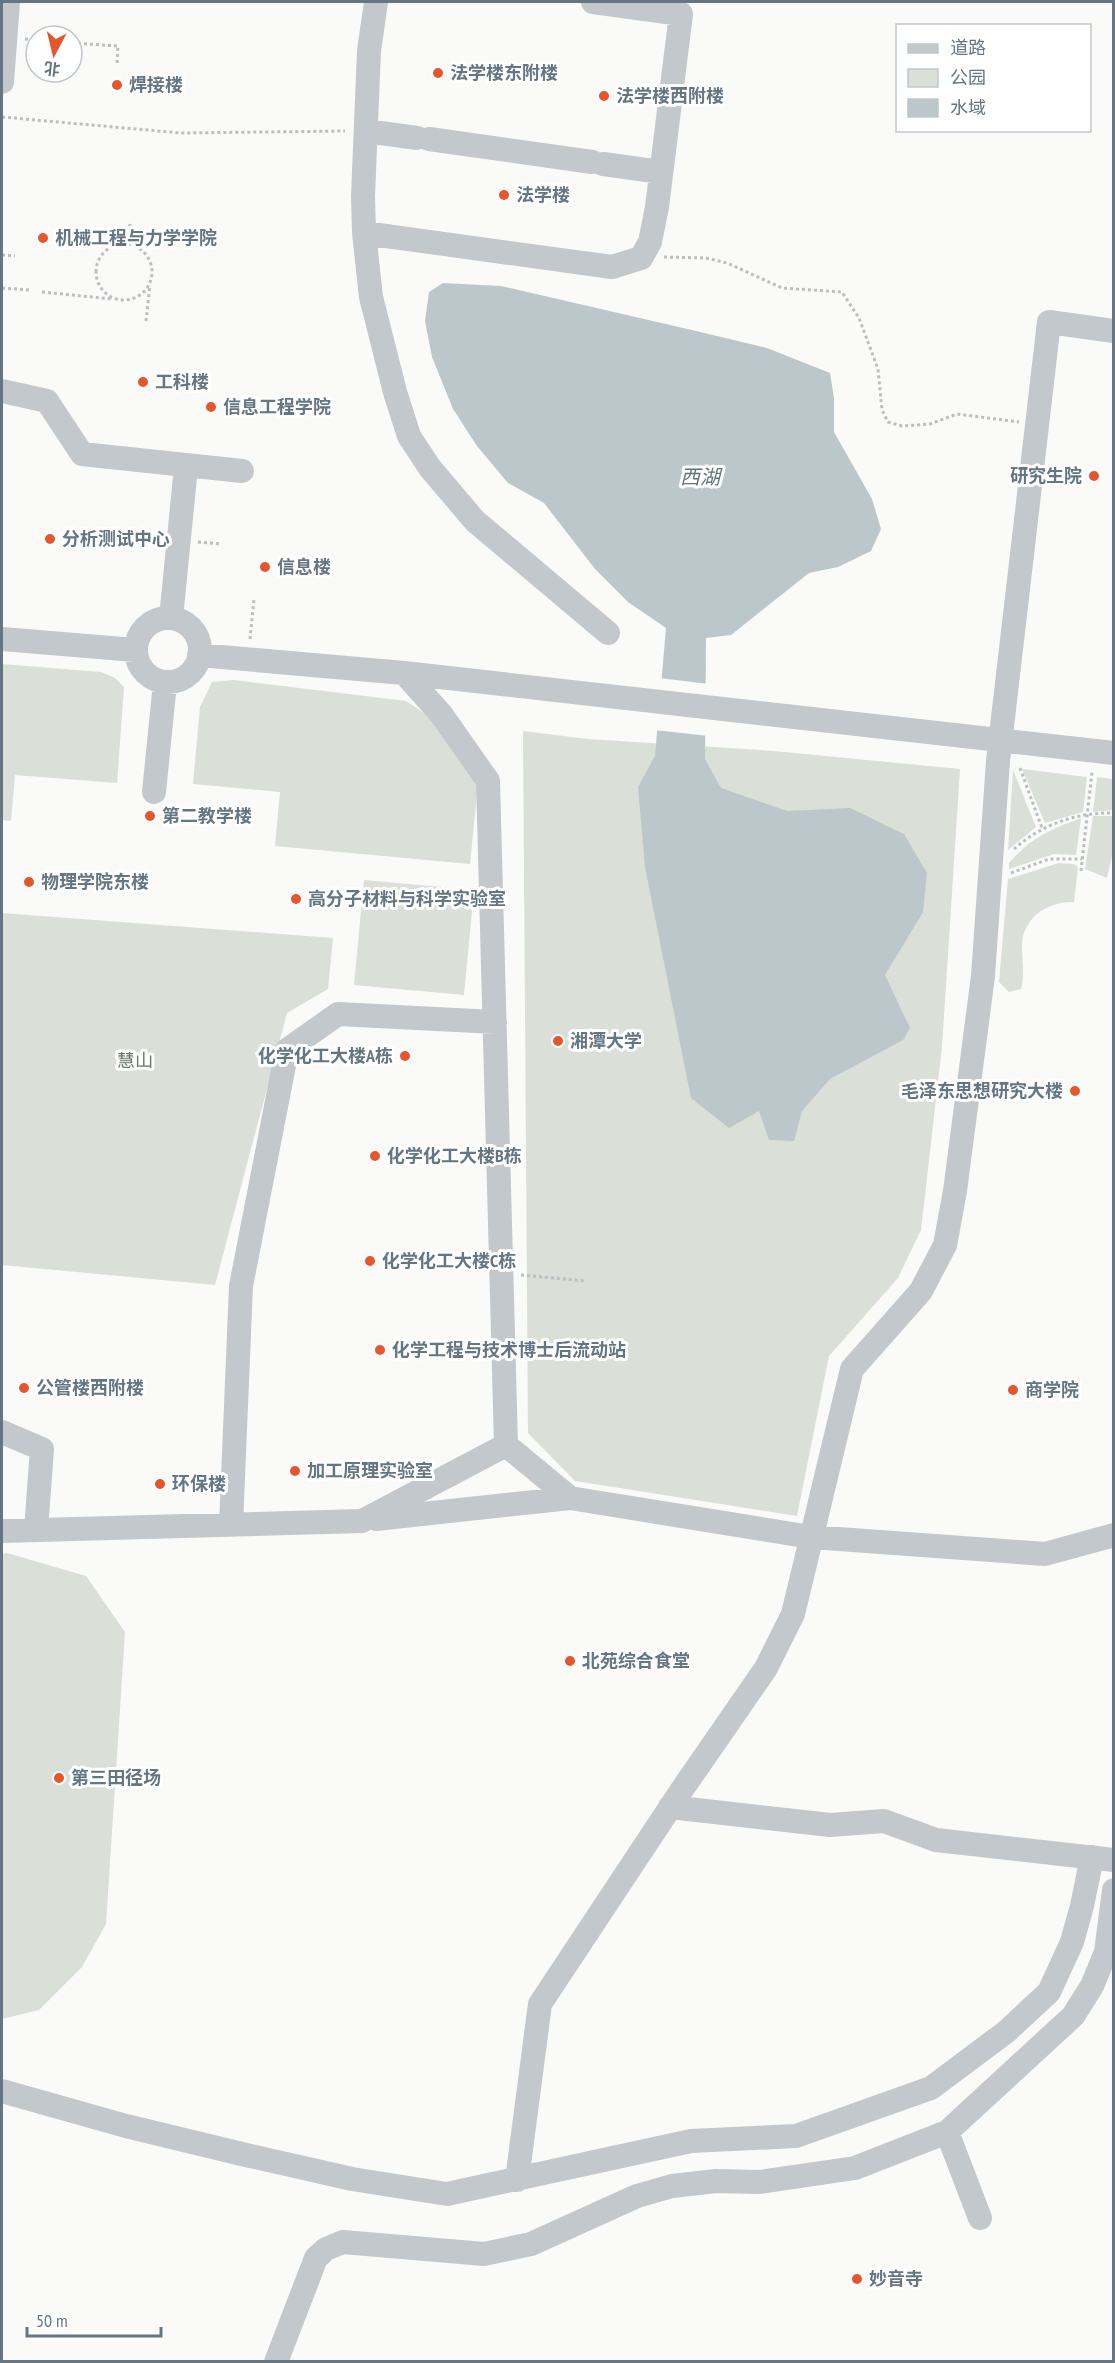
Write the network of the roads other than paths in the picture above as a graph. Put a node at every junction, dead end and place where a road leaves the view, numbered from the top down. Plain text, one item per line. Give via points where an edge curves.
1 (8, 2) edge
2 (376, 2) edge
3 (593, 2) edge
4 (682, 8) edge
5 (2, 82) edge
6 (359, 131) junction
7 (661, 172) junction
8 (364, 233) junction
9 (1113, 331) edge
10 (2, 392) edge
11 (186, 467) junction
12 (242, 471) dead end
13 (171, 618) junction
14 (608, 633) dead end
15 (2, 639) edge
16 (135, 650) junction
17 (199, 655) junction
18 (404, 673) junction
19 (165, 683) junction
20 (1000, 742) junction
21 (1113, 753) edge
22 (154, 792) dead end
23 (495, 1023) junction
24 (2, 1432) edge
25 (506, 1445) junction
26 (570, 1498) junction
27 (362, 1521) junction
28 (231, 1525) junction
29 (36, 1530) junction
30 (2, 1531) edge
31 (1113, 1535) edge
32 (811, 1537) junction
33 (670, 1807) junction
34 (1102, 1858) edge
35 (1113, 1890) edge
36 (2, 2091) edge
37 (947, 2132) junction
38 (516, 2180) junction
39 (980, 2218) dead end
40 (276, 2361) edge

1 - 5 street
2 - 6 street
3 - 4 street
4 - 7 street
6 - 7 street
6 - 8 street
7 - 8 street via 650,242 641,258 612,267
8 - 14 street via 371,297 409,436 430,468 475,521
9 - 20 street via 1049,322
10 - 11 street via 47,401 82,454
11 - 12 street
11 - 13 street
13 - 16 street via 160,619 142,630
13 - 17 street via 190,626 199,644
15 - 16 street
16 - 19 street via 141,669
17 - 18 street
17 - 19 street via 185,677
18 - 20 street
18 - 23 street via 441,714 488,781
19 - 22 street
20 - 21 street
20 - 32 street via 983,976 945,1245 921,1291 852,1369
23 - 25 street
23 - 28 street via 338,1014 287,1050 241,1286
24 - 29 street via 42,1449
25 - 26 street
25 - 27 street
26 - 27 street
26 - 32 street
27 - 28 street
28 - 29 street
29 - 30 street
31 - 32 street via 1045,1554
32 - 33 street via 793,1614 766,1668
33 - 34 street via 830,1825 884,1821 936,1840
33 - 38 street via 540,2004
34 - 38 street via 1072,1942 1048,1992 1006,2032 931,2088 796,2136 691,2141
35 - 37 street via 1106,1952 1092,1986 1073,2016
36 - 38 street via 126,2126 352,2178 447,2194
37 - 39 street
37 - 40 street via 855,2168 759,2182 672,2186 636,2196 531,2244 484,2254 343,2242 316,2258

